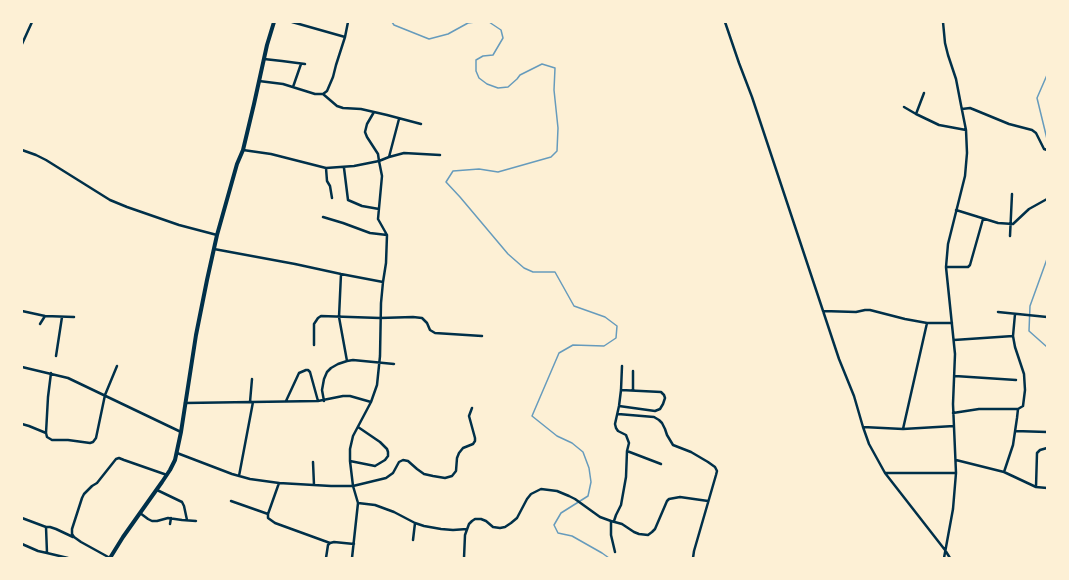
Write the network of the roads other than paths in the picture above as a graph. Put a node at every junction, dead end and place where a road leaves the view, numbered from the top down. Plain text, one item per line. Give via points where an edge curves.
1 (32, 22) edge
2 (274, 22) edge
3 (292, 22) edge
4 (348, 22) edge
5 (725, 22) edge
6 (943, 22) edge
7 (345, 37) junction
8 (22, 44) edge
9 (264, 59) junction
10 (301, 64) junction
11 (305, 64) dead end
12 (259, 81) junction
13 (293, 87) junction
14 (323, 94) junction
15 (924, 94) dead end
16 (904, 107) dead end
17 (962, 109) junction
18 (374, 112) junction
19 (916, 114) junction
20 (399, 118) junction
21 (421, 124) dead end
22 (966, 130) junction
23 (22, 150) edge
24 (242, 150) junction
25 (1047, 150) edge
26 (440, 155) dead end
27 (390, 156) junction
28 (379, 161) junction
29 (344, 167) junction
30 (326, 168) junction
31 (1012, 194) dead end
32 (332, 198) dead end
33 (1047, 199) edge
34 (379, 209) junction
35 (956, 210) junction
36 (323, 217) dead end
37 (983, 219) junction
38 (1010, 224) junction
39 (217, 235) junction
40 (387, 235) junction
41 (1010, 236) dead end
42 (214, 249) junction
43 (946, 267) junction
44 (341, 274) junction
45 (383, 282) junction
46 (22, 311) edge
47 (823, 311) junction
48 (998, 312) dead end
49 (1015, 314) junction
50 (45, 316) junction
51 (62, 317) junction
52 (74, 317) dead end
53 (339, 317) junction
54 (1047, 317) edge
55 (380, 318) junction
56 (926, 323) junction
57 (952, 323) junction
58 (40, 324) dead end
59 (482, 336) dead end
60 (1013, 336) junction
61 (954, 340) junction
62 (314, 345) dead end
63 (56, 356) dead end
64 (347, 361) junction
65 (379, 362) junction
66 (394, 364) dead end
67 (22, 366) edge
68 (116, 366) dead end
69 (622, 366) dead end
70 (633, 371) dead end
71 (51, 373) junction
72 (955, 376) junction
73 (252, 379) dead end
74 (1016, 380) dead end
75 (621, 390) junction
76 (633, 390) junction
77 (105, 395) junction
78 (286, 401) junction
79 (318, 401) junction
80 (324, 401) junction
81 (251, 402) junction
82 (371, 402) junction
83 (185, 403) junction
84 (619, 406) junction
85 (472, 408) dead end
86 (1018, 409) junction
87 (954, 413) junction
88 (618, 414) junction
89 (22, 424) edge
90 (954, 426) junction
91 (358, 427) junction
92 (863, 427) junction
93 (903, 430) junction
94 (1015, 431) junction
95 (181, 432) junction
96 (1047, 432) edge
97 (46, 433) junction
98 (1047, 448) edge
99 (627, 451) junction
100 (177, 453) junction
101 (956, 460) junction
102 (350, 461) junction
103 (313, 462) dead end
104 (661, 464) dead end
105 (1004, 472) junction
106 (885, 473) junction
107 (956, 473) junction
108 (167, 475) junction
109 (239, 476) junction
110 (279, 483) junction
111 (314, 486) junction
112 (353, 486) junction
113 (1036, 487) junction
114 (1047, 488) edge
115 (156, 490) junction
116 (231, 501) dead end
117 (708, 501) junction
118 (358, 503) junction
119 (140, 513) junction
120 (268, 514) junction
121 (22, 518) edge
122 (171, 518) junction
123 (187, 520) junction
124 (196, 521) dead end
125 (612, 521) junction
126 (415, 523) junction
127 (170, 524) dead end
128 (46, 527) junction
129 (468, 529) junction
130 (74, 537) junction
131 (413, 540) dead end
132 (330, 543) junction
133 (22, 544) edge
134 (354, 544) junction
135 (945, 550) junction
136 (615, 552) dead end
137 (47, 553) junction
138 (68, 558) edge
139 (110, 558) edge
140 (326, 558) edge
141 (352, 558) edge
142 (464, 558) edge
143 (693, 558) edge
144 (944, 558) edge
145 (950, 558) edge

1 - 8 street
2 - 9 main road
3 - 7 street
4 - 7 street
5 - 47 street
6 - 17 street via 945,43
7 - 14 street via 333,77
9 - 10 street
9 - 12 main road
10 - 11 street
10 - 13 street
12 - 13 street
12 - 24 main road
13 - 14 street
14 - 18 street via 337,106
15 - 19 street
16 - 19 street
17 - 22 street
17 - 25 street via 970,108 1009,124 1032,130
18 - 20 street
18 - 28 street via 365,132 378,154
19 - 22 street via 939,125
20 - 21 street
20 - 27 street
22 - 35 street via 965,176
23 - 39 street via 46,160 110,200 179,225
24 - 30 street via 271,154
24 - 39 main road
26 - 27 street via 404,153
27 - 28 street
28 - 29 street
28 - 34 street via 382,176
29 - 30 street
29 - 34 street via 348,200
30 - 32 street
31 - 38 street
33 - 38 street
34 - 40 street via 378,219
35 - 37 street
35 - 43 street via 948,244
36 - 40 street via 370,233
37 - 38 street
37 - 43 street via 970,265
38 - 41 street
39 - 42 main road
40 - 45 street
42 - 44 street
42 - 83 main road
43 - 57 street
44 - 45 street
44 - 53 street
45 - 55 street
46 - 50 street
47 - 56 street via 870,310
47 - 92 street
48 - 49 street
49 - 54 street
49 - 60 street
50 - 51 street
50 - 58 street
51 - 52 street
51 - 63 street
53 - 55 street
53 - 62 street via 318,318 314,324
53 - 64 street
55 - 59 street via 422,318 435,333
55 - 65 street
56 - 57 street
56 - 93 street
57 - 61 street
60 - 61 street
60 - 86 street via 1024,374 1023,406
61 - 72 street
64 - 65 street
64 - 80 street via 327,372 322,390
65 - 66 street
65 - 82 street
67 - 71 street
68 - 77 street
69 - 75 street
70 - 76 street
71 - 77 street
71 - 97 street
72 - 74 street
72 - 87 street
73 - 81 street
75 - 76 street
75 - 84 street
76 - 84 street via 661,392 665,398 663,404 655,411
77 - 95 street
77 - 97 street via 98,431 93,442 52,440
78 - 79 street
78 - 79 street via 299,373 306,370 310,372
78 - 81 street
79 - 80 street
80 - 82 street via 350,396
81 - 83 street
81 - 109 street
82 - 91 street
83 - 95 main road
84 - 88 street
85 - 112 street via 469,416 475,441 459,453 456,471 452,476 445,478 424,474 403,460 386,478
86 - 87 street via 979,409
86 - 94 street
87 - 90 street
88 - 99 street via 615,424 618,431 628,439
88 - 117 street via 654,417 662,423 673,445 691,452 715,467 717,471
89 - 97 street
90 - 93 street
90 - 101 street
91 - 102 street via 353,436
91 - 102 street via 380,442 387,449 388,456 375,466
92 - 93 street
92 - 106 street
94 - 96 street
94 - 105 street
95 - 100 main road
98 - 113 street via 1037,453
99 - 104 street
99 - 125 street via 621,505
100 - 108 main road
100 - 109 street
101 - 105 street
101 - 107 street
102 - 112 street
103 - 111 street
105 - 113 street
106 - 107 street
106 - 135 street
107 - 135 street via 953,509
108 - 115 main road
108 - 130 street via 116,459 97,483 84,494 72,529
109 - 110 street
110 - 111 street
110 - 120 street
111 - 112 street
112 - 118 street
113 - 114 street
115 - 119 main road
115 - 123 street via 182,502
116 - 120 street
117 - 125 street via 680,497 669,499 655,529 648,535 639,534
117 - 143 street
118 - 126 street via 375,505
118 - 134 street
119 - 122 street via 148,519 157,521
119 - 139 main road
120 - 132 street via 268,518 275,523
121 - 128 street
122 - 123 street
122 - 127 street
123 - 124 street
125 - 129 street via 600,517 575,499 557,491 541,489 531,494 517,518 505,527 493,527 486,521 475,519 469,524
125 - 136 street via 611,536
126 - 129 street via 431,528
126 - 131 street
128 - 130 street
128 - 137 street
129 - 142 street via 465,535
130 - 139 street
132 - 134 street
132 - 140 street
133 - 137 street
134 - 141 street
135 - 144 street
135 - 145 street
137 - 138 street

